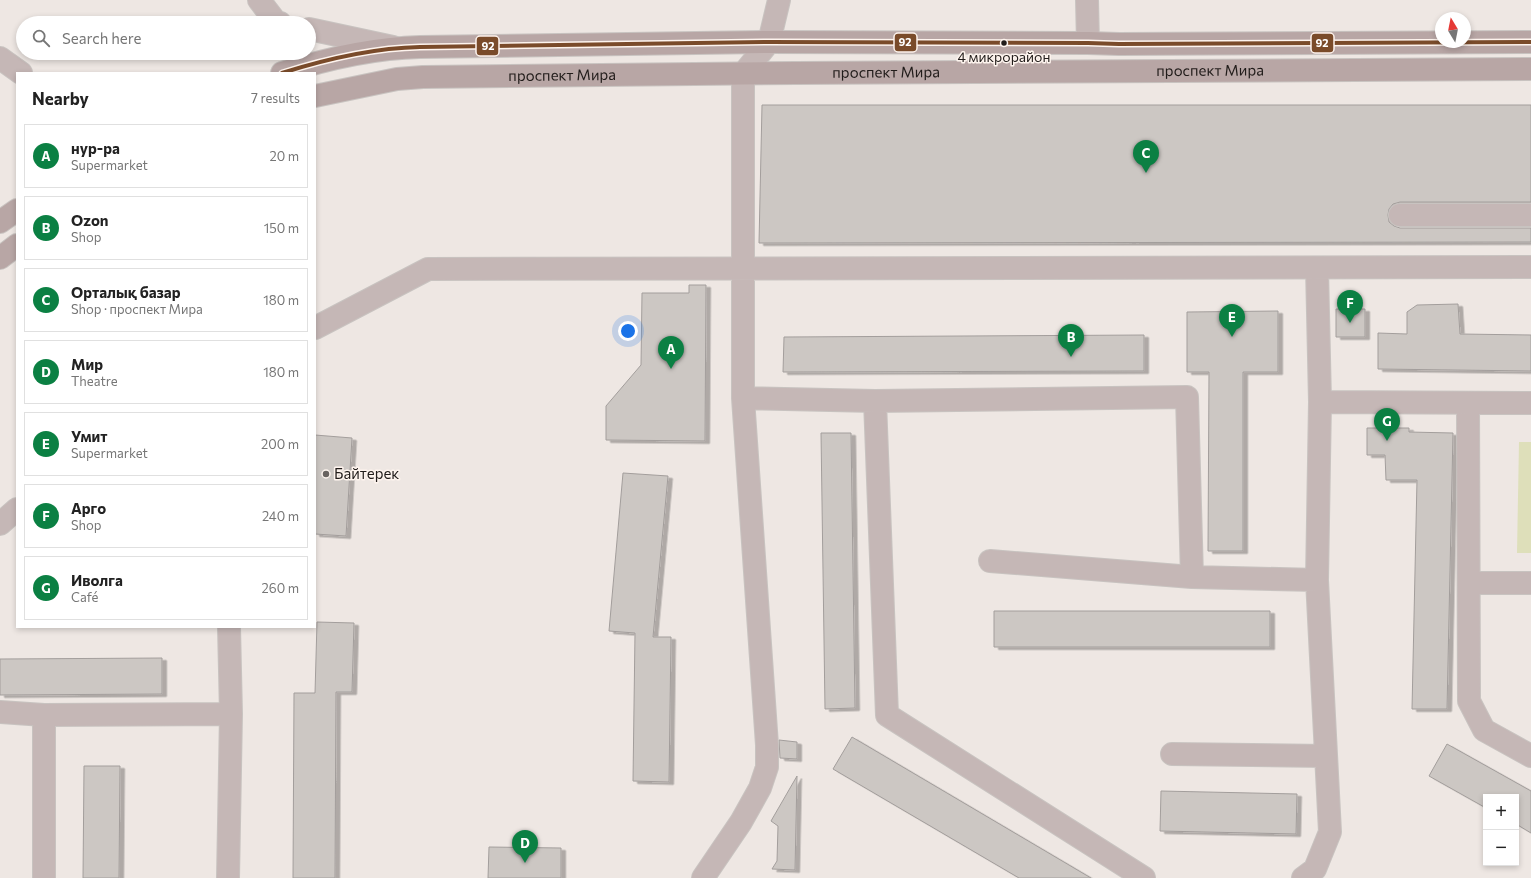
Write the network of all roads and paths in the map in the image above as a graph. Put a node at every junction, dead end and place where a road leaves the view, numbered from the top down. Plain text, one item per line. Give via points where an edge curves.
1 (259, 0) edge
2 (779, 0) edge
3 (1087, 0) edge
4 (271, 16) edge
5 (316, 30) edge
6 (769, 42) junction
7 (1531, 42) edge
8 (1088, 43) junction
9 (393, 47) junction
10 (0, 58) edge
11 (1531, 69) edge
12 (20, 72) edge
13 (285, 72) edge
14 (743, 74) junction
15 (316, 96) edge
16 (16, 211) edge
17 (1400, 215) dead end
18 (1531, 215) edge
19 (0, 222) edge
20 (16, 246) edge
21 (0, 258) edge
22 (1531, 267) edge
23 (1317, 268) junction
24 (742, 269) junction
25 (316, 327) edge
26 (743, 398) junction
27 (875, 401) junction
28 (1320, 402) junction
29 (1468, 403) junction
30 (1531, 404) edge
31 (16, 510) edge
32 (0, 524) edge
33 (990, 561) dead end
34 (1192, 577) junction
35 (1317, 580) junction
36 (1507, 583) edge
37 (229, 628) edge
38 (0, 712) edge
39 (230, 714) junction
40 (44, 715) junction
41 (1172, 754) dead end
42 (1326, 756) junction
43 (1531, 756) edge
44 (44, 878) edge
45 (228, 878) edge
46 (701, 878) edge
47 (1144, 878) edge
48 (1303, 878) edge

1 - 4 street
2 - 6 street
3 - 8 street
5 - 9 street
6 - 8 main road, проспект Мира
6 - 9 main road, проспект Мира
6 - 14 street
7 - 8 main road, проспект Мира
9 - 13 main road, проспект Мира
10 - 12 street
11 - 14 main road, проспект Мира
14 - 15 main road, проспект Мира via 397,78
14 - 24 street
16 - 19 main road
17 - 18 street
20 - 21 main road
22 - 23 street
23 - 24 street
23 - 28 street
24 - 25 street via 428,269
24 - 26 street
26 - 27 street
26 - 46 street via 767,767 760,788 741,822
27 - 34 street via 1187,397
27 - 47 street via 887,715
28 - 29 street
28 - 35 street
29 - 30 street
29 - 36 street
31 - 32 street
33 - 34 street
34 - 35 street
35 - 42 street
36 - 43 street via 1469,701 1484,730
37 - 39 street
38 - 40 street
39 - 40 street
39 - 45 street
40 - 44 street
41 - 42 street
42 - 48 street via 1330,832 1315,869

